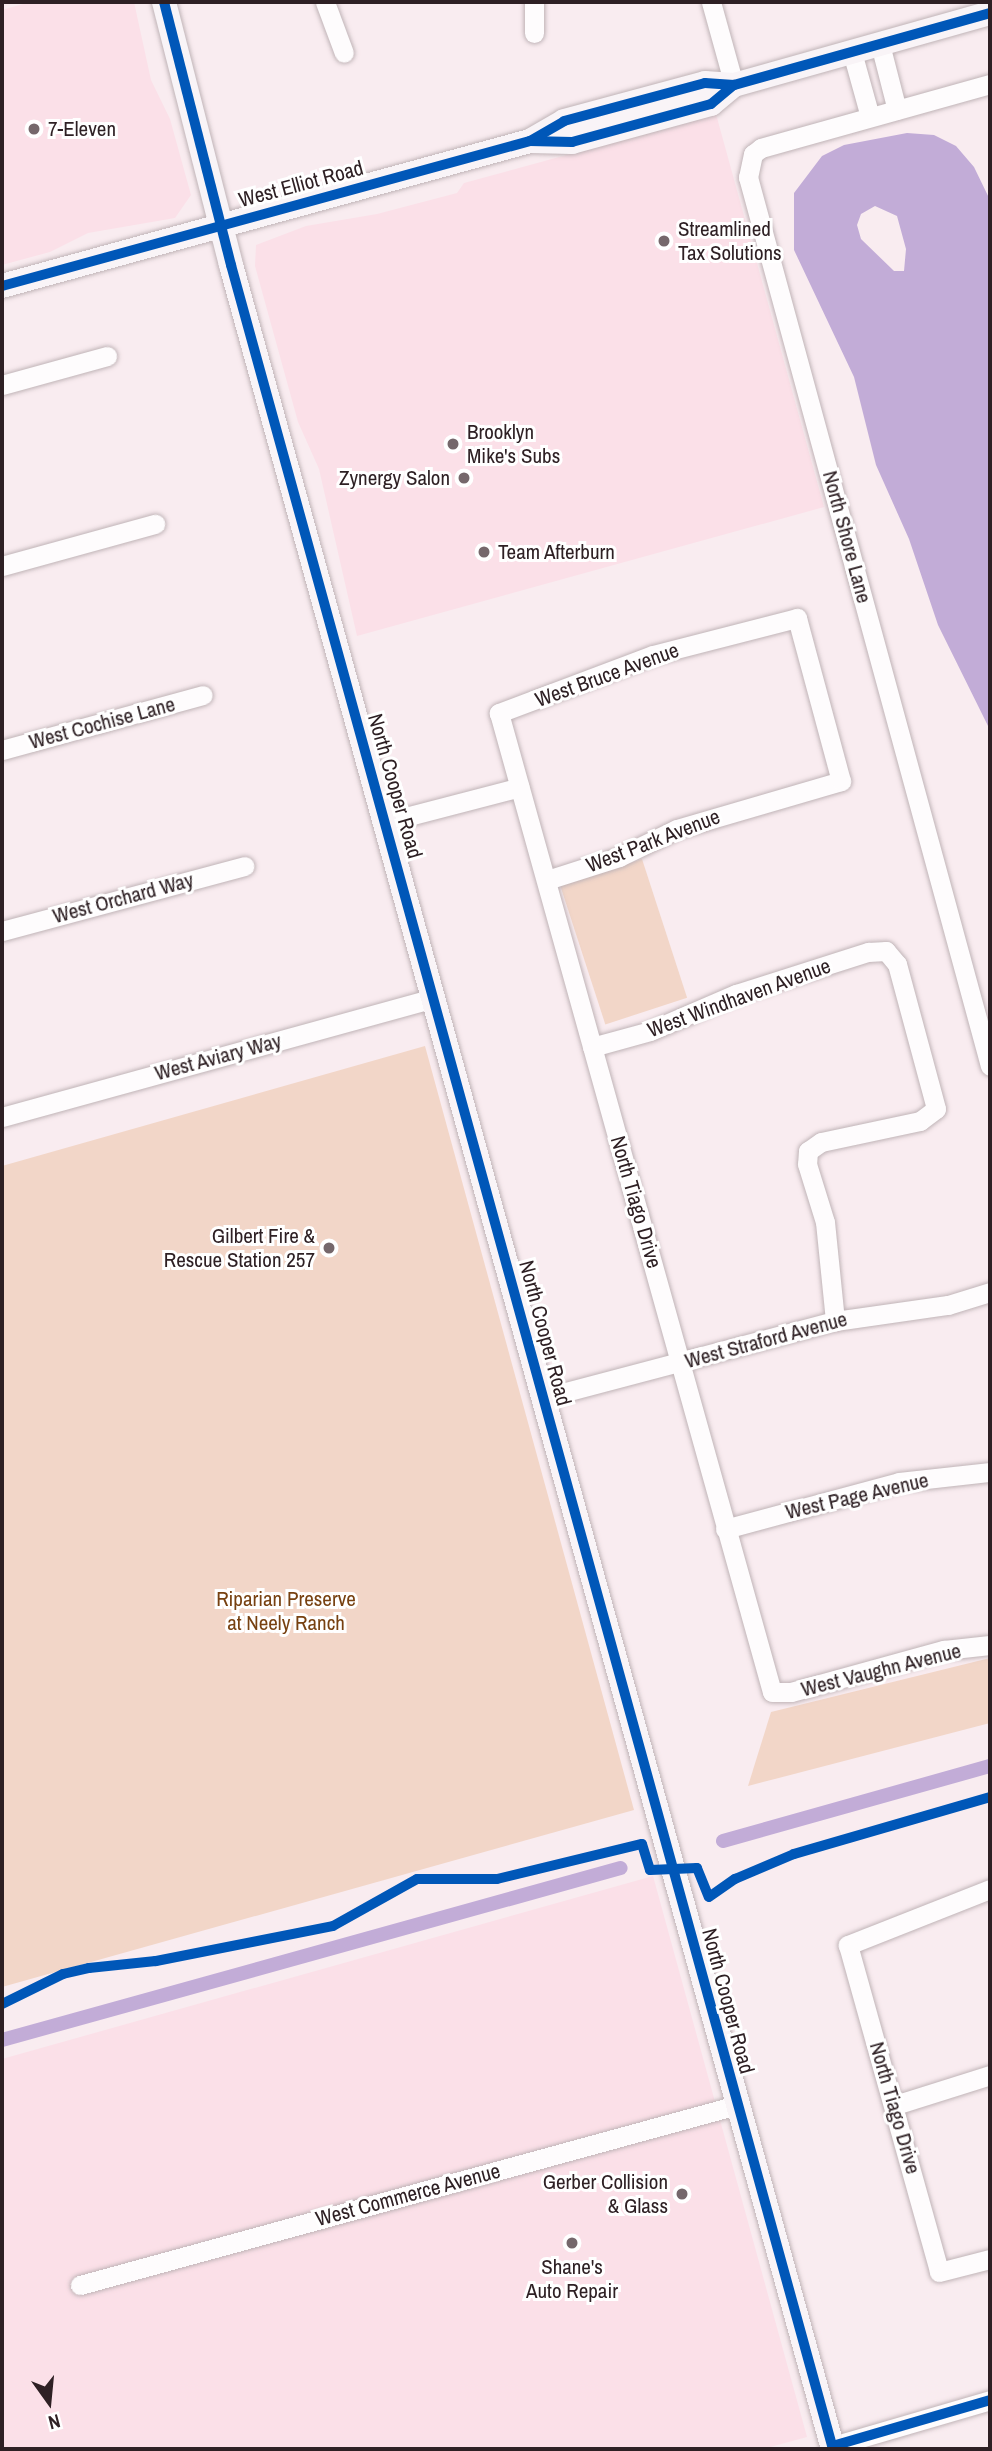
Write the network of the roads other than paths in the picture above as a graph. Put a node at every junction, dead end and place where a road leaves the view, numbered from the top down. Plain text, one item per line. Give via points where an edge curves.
1 (166, 2) edge
2 (325, 2) edge
3 (534, 2) edge
4 (710, 2) edge
5 (990, 13) edge
6 (534, 33) dead end
7 (880, 44) junction
8 (852, 52) junction
9 (344, 53) dead end
10 (990, 84) edge
11 (734, 85) junction
12 (897, 110) junction
13 (870, 117) junction
14 (220, 226) junction
15 (2, 286) edge
16 (107, 356) dead end
17 (2, 385) edge
18 (155, 524) dead end
19 (2, 566) edge
20 (203, 695) dead end
21 (499, 713) joint
22 (2, 750) edge
23 (841, 781) joint
24 (520, 787) junction
25 (386, 822) junction
26 (244, 866) dead end
27 (547, 880) junction
28 (2, 931) edge
29 (434, 998) junction
30 (592, 1047) junction
31 (990, 1066) edge
32 (2, 1117) edge
33 (990, 1292) edge
34 (835, 1321) junction
35 (680, 1363) junction
36 (543, 1398) junction
37 (990, 1472) edge
38 (725, 1529) junction
39 (990, 1645) edge
40 (772, 1692) joint
41 (990, 1889) edge
42 (990, 2075) edge
43 (737, 2105) junction
44 (895, 2105) junction
45 (990, 2259) edge
46 (80, 2286) dead end
47 (990, 2400) edge
48 (833, 2448) edge

1 - 14 main road, North Cooper Road
2 - 9 street
3 - 6 street
4 - 11 street
5 - 7 main road, West Elliot Road
7 - 8 main road, West Elliot Road
7 - 12 street
8 - 11 main road, West Elliot Road
8 - 13 street
10 - 12 street, North Shore Lane
11 - 14 main road, West Elliot Road via 710,104 572,142 530,141
12 - 13 street, North Shore Lane
13 - 31 street, North Shore Lane via 761,148 753,154 748,177
14 - 15 main road, West Elliot Road
14 - 25 main road, North Cooper Road
16 - 17 street
18 - 19 street
20 - 22 street, West Cochise Lane
21 - 23 street, West Bruce Avenue via 653,654 797,618
21 - 24 street, North Tiago Drive
23 - 27 street, West Park Avenue via 677,828 620,857
24 - 25 street
24 - 27 street, North Tiago Drive
25 - 29 main road, North Cooper Road
26 - 28 street, West Orchard Way
27 - 30 street, North Tiago Drive
29 - 32 street, West Aviary Way
29 - 36 main road, North Cooper Road
30 - 34 street, West Windhaven Avenue via 650,1031 737,994 868,952 886,951 897,964 936,1109 919,1121 821,1142 808,1151 807,1164 825,1222
30 - 35 street, North Tiago Drive
33 - 34 street, West Straford Avenue via 948,1305
34 - 35 street, West Straford Avenue
35 - 36 street, West Straford Avenue
35 - 38 street, North Tiago Drive
36 - 43 main road, North Cooper Road
37 - 38 street, West Page Avenue via 899,1482
38 - 40 street, North Tiago Drive
39 - 40 street, West Vaughn Avenue via 944,1650 791,1692
41 - 44 street, North Tiago Drive via 848,1945
42 - 44 street
43 - 46 street, West Commerce Avenue
43 - 48 main road, North Cooper Road
44 - 45 street, North Tiago Drive via 939,2272
47 - 48 street

